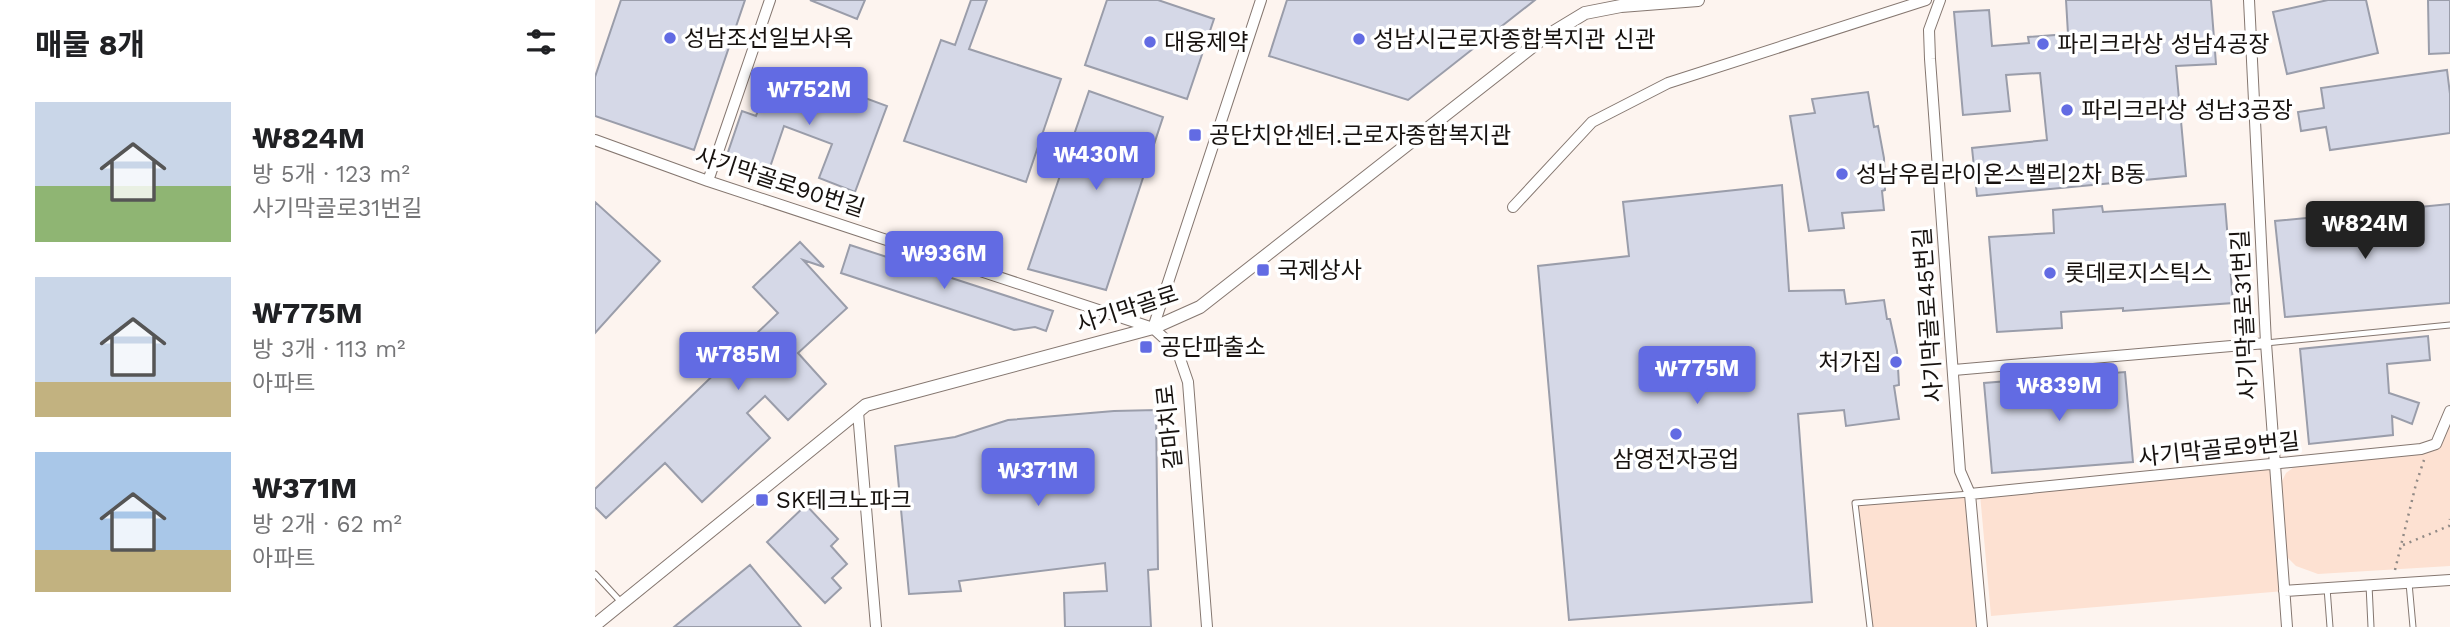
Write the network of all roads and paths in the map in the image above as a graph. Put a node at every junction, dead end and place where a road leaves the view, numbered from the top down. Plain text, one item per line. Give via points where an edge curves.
1 (770, 0) edge
2 (1261, 0) edge
3 (1698, 0) edge
4 (1926, 0) edge
5 (1940, 0) edge
6 (2249, 0) edge
7 (1618, 3) edge
8 (595, 140) edge
9 (708, 181) junction
10 (1513, 207) dead end
11 (2450, 325) edge
12 (1153, 328) junction
13 (2266, 343) junction
14 (1954, 370) junction
15 (2450, 411) edge
16 (858, 412) junction
17 (2428, 447) junction
18 (2274, 465) junction
19 (1970, 494) junction
20 (2450, 519) edge
21 (2402, 545) junction
22 (2395, 570) dead end
23 (595, 574) edge
24 (2450, 580) edge
25 (2409, 583) junction
26 (2369, 585) junction
27 (2327, 588) junction
28 (2450, 588) edge
29 (2284, 591) junction
30 (621, 603) junction
31 (595, 625) edge
32 (876, 627) edge
33 (1207, 627) edge
34 (1870, 627) edge
35 (1982, 627) edge
36 (2287, 627) edge
37 (2330, 627) edge
38 (2371, 627) edge
39 (2413, 627) edge

1 - 9 street
2 - 12 street
3 - 7 street, 사기막골로
4 - 10 street via 1668,83 1592,121
5 - 14 street, 사기막골로45번길 via 1930,30 1930,59
6 - 13 street, 사기막골로31번길
7 - 12 street, 사기막골로 via 1585,13 1542,39 1200,307
8 - 9 street, 사기막골로90번길
9 - 12 street, 사기막골로90번길
11 - 13 lane
12 - 16 street, 사기막골로 via 866,405
12 - 33 street, 갈마치로 via 1177,350 1188,382
13 - 14 street
13 - 18 street, 사기막골로31번길
14 - 19 street, 사기막골로45번길 via 1960,471
15 - 17 street via 2436,444
16 - 30 street, 사기막골로
16 - 32 street
17 - 18 street, 사기막골로9번길
17 - 21 path
18 - 19 street, 사기막골로9번길
18 - 29 street, 사기막골로31번길
19 - 34 lane via 1855,503
19 - 35 street, 사기막골로45번길
20 - 21 path via 2449,526
21 - 22 path
23 - 30 lane
24 - 25 street
24 - 28 lane
25 - 26 street
25 - 39 lane
26 - 27 street
26 - 38 lane
27 - 29 street
27 - 37 lane
29 - 36 street, 사기막골로31번길
30 - 31 street, 사기막골로

